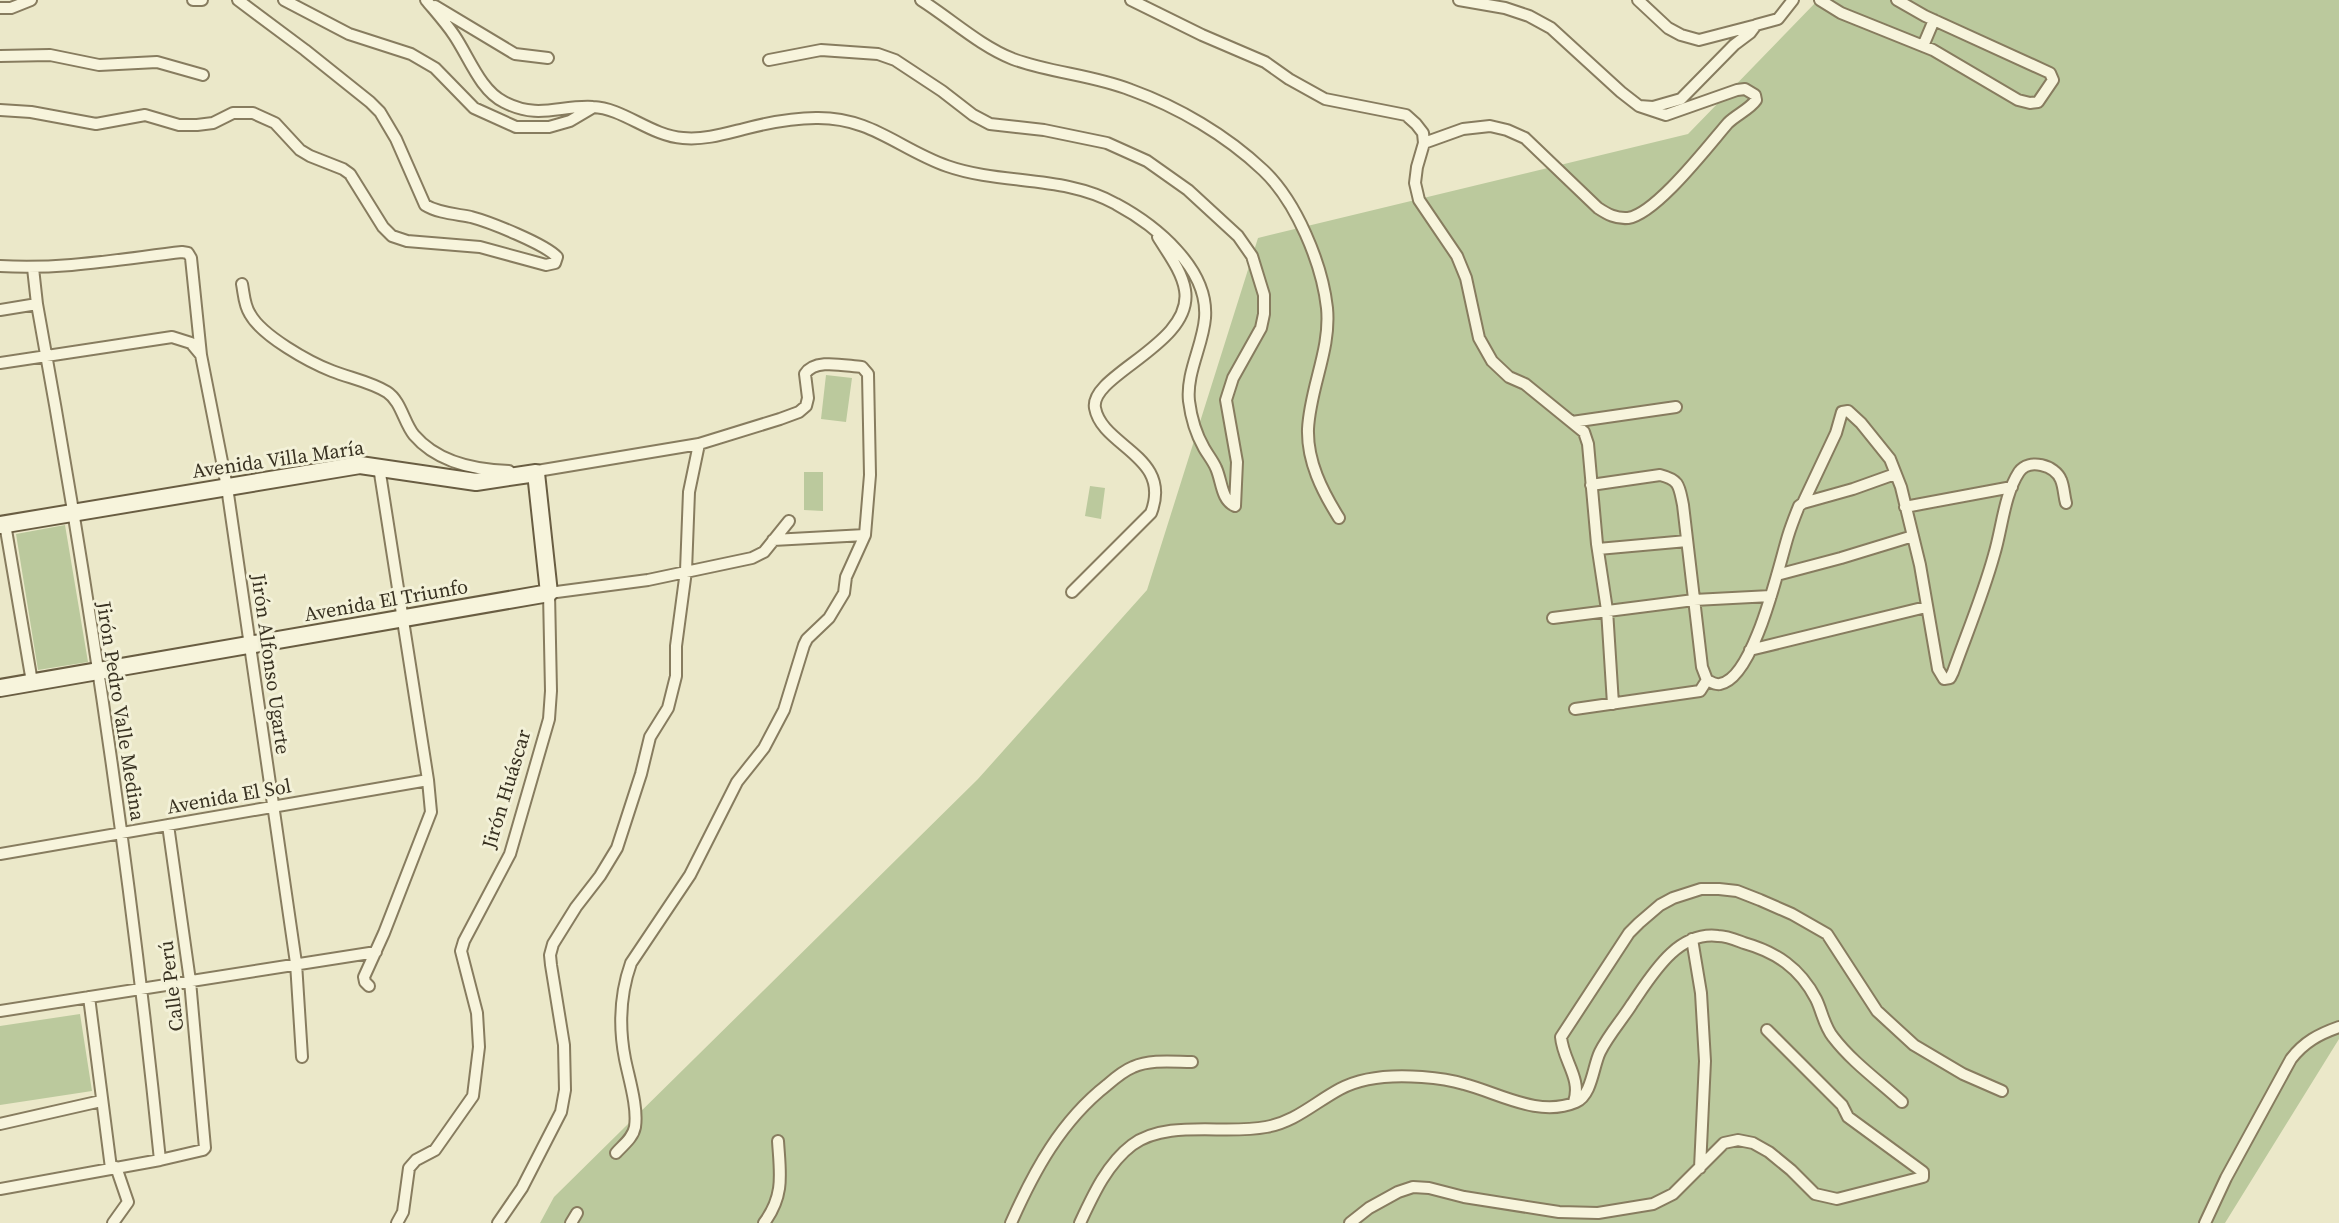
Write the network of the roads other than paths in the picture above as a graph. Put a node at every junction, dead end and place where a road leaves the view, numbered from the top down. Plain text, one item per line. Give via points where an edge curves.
1 (31, 0) edge
2 (193, 0) edge
3 (202, 0) edge
4 (238, 0) edge
5 (284, 0) edge
6 (427, 0) edge
7 (921, 0) edge
8 (1131, 0) edge
9 (1459, 0) edge
10 (1638, 0) edge
11 (1781, 0) edge
12 (1793, 0) edge
13 (1820, 0) edge
14 (1897, 0) edge
15 (0, 8) edge
16 (1934, 20) junction
17 (1756, 25) junction
18 (1923, 46) junction
19 (0, 56) edge
20 (548, 58) dead end
21 (770, 60) dead end
22 (203, 75) dead end
23 (1639, 106) junction
24 (595, 107) junction
25 (0, 110) edge
26 (1424, 143) junction
27 (1155, 231) junction
28 (0, 266) edge
29 (33, 268) junction
30 (242, 284) dead end
31 (37, 304) junction
32 (0, 310) edge
33 (46, 355) junction
34 (201, 355) junction
35 (0, 363) edge
36 (1676, 406) dead end
37 (1572, 422) junction
38 (699, 444) junction
39 (379, 466) junction
40 (536, 473) junction
41 (1895, 474) junction
42 (1591, 485) junction
43 (227, 487) junction
44 (2012, 487) junction
45 (2066, 502) dead end
46 (1803, 503) junction
47 (1905, 507) junction
48 (72, 512) junction
49 (1339, 518) dead end
50 (789, 521) dead end
51 (3, 525) edge
52 (865, 535) junction
53 (1912, 536) junction
54 (773, 540) junction
55 (1687, 541) junction
56 (1598, 549) junction
57 (686, 571) junction
58 (1777, 575) junction
59 (1072, 592) dead end
60 (549, 593) junction
61 (1771, 596) junction
62 (1694, 600) junction
63 (1926, 607) junction
64 (1607, 610) junction
65 (1553, 618) dead end
66 (402, 619) junction
67 (251, 644) junction
68 (1750, 650) junction
69 (97, 670) junction
70 (1707, 680) junction
71 (32, 682) junction
72 (0, 688) edge
73 (1613, 704) junction
74 (1575, 709) dead end
75 (428, 780) junction
76 (274, 807) junction
77 (168, 825) junction
78 (122, 833) junction
79 (0, 854) edge
80 (1692, 939) junction
81 (375, 952) junction
82 (296, 963) junction
83 (190, 981) junction
84 (369, 986) dead end
85 (143, 988) junction
86 (89, 997) junction
87 (0, 1011) edge
88 (2339, 1027) edge
89 (1767, 1030) dead end
90 (302, 1057) dead end
91 (1192, 1062) dead end
92 (2002, 1091) dead end
93 (101, 1101) junction
94 (1574, 1102) junction
95 (1902, 1102) dead end
96 (0, 1124) edge
97 (778, 1141) dead end
98 (616, 1153) dead end
99 (160, 1160) junction
100 (114, 1168) junction
101 (1700, 1168) junction
102 (0, 1189) edge
103 (578, 1213) dead end
104 (113, 1223) edge
105 (397, 1223) edge
106 (498, 1223) edge
107 (571, 1223) edge
108 (764, 1223) edge
109 (1011, 1223) edge
110 (1080, 1223) edge
111 (1350, 1223) edge
112 (2205, 1223) edge

1 - 15 street
2 - 3 street
4 - 25 street via 370,102 385,119 425,205 510,231 549,249 557,257 555,263 546,265 480,247 407,241 392,236 350,174 300,150 275,123 253,113 233,113 213,123 179,125 146,115 96,124
5 - 24 street via 349,34 411,54 435,68 474,108 516,127 549,127 570,122
6 - 20 street via 515,54
6 - 24 street via 490,92 502,101 531,111
7 - 49 street via 1011,58 1129,89 1176,108 1263,170 1287,200 1321,276 1327,309 1326,350 1308,429 1321,488
8 - 26 street via 1265,62 1326,99 1406,115 1423,133
9 - 23 street via 1529,15 1551,28
10 - 17 street via 1668,28 1699,40
11 - 12 street
12 - 17 street via 1778,19
13 - 18 street via 1841,13
14 - 16 street
16 - 18 street
16 - 18 street via 2050,73 2053,80 2038,102 2030,103
17 - 23 street via 1681,99 1653,107
19 - 22 street via 50,55 99,64 157,62
21 - 27 street via 821,50 878,54 895,60 990,124 1098,141 1148,161 1188,190 1238,236 1252,256 1264,295 1264,314 1261,328 1227,392 1237,462 1235,506 1221,487 1216,468 1196,432 1188,398 1206,317 1203,294 1195,272
23 - 26 street via 1666,115 1745,89 1756,100 1736,115 1678,182 1641,213 1629,218 1608,215 1598,208 1525,138 1507,130 1490,126 1463,129
24 - 27 street via 681,138 704,138 769,123 817,118 852,122 887,135 946,166 979,175 1081,189 1116,203
26 - 37 street via 1415,183 1419,200 1457,256 1479,338 1492,361 1509,378 1525,384
27 - 59 street via 1185,290 1178,323 1102,389 1094,403 1102,423 1143,462 1151,475 1155,504 1151,513
28 - 29 street
29 - 31 street, Jirón Pedro Valle Medina
29 - 34 street, Jirón Alfonso Ugarte via 188,253
30 - 40 street via 245,302 257,324 328,370 389,393 414,435 434,451 474,469
31 - 32 street
31 - 33 street, Jirón Pedro Valle Medina
33 - 34 street via 172,337 191,343
33 - 35 street
33 - 48 street, Jirón Pedro Valle Medina
34 - 43 street, Jirón Alfonso Ugarte
36 - 37 street
37 - 42 street via 1584,432 1588,444
38 - 40 street, Avenida Villa María
38 - 52 street, Avenida Villa María via 799,412 808,398 805,374 814,366 862,367 867,371 870,400
38 - 57 street via 689,492
39 - 40 street, Avenida Villa María via 476,482
39 - 43 street, Avenida Villa María via 360,465
39 - 66 street
40 - 60 street, Jirón Huáscar
41 - 46 street
41 - 46 street via 1890,459 1861,423 1848,411 1842,412
41 - 47 street
42 - 55 street via 1660,475 1671,477 1678,484
42 - 56 street
43 - 48 street, Avenida Villa María
43 - 67 street, Jirón Alfonso Ugarte
44 - 45 street via 2022,469 2034,464 2047,466 2061,480
44 - 47 street
44 - 63 street via 1994,557 1950,678 1944,678 1938,669
46 - 58 street via 1788,534
47 - 53 street
48 - 51 street, Avenida Villa María
48 - 69 street, Jirón Pedro Valle Medina
50 - 54 street, Avenida El Triunfo
51 - 71 street
52 - 54 street
52 - 98 street via 846,577 844,593 829,618 804,645 784,710 764,748 736,782 690,875 631,963 621,1024 635,1126 631,1137
53 - 58 street
53 - 63 street
54 - 57 street, Avenida El Triunfo via 764,552 752,558
55 - 56 street
55 - 62 street
56 - 64 street
57 - 60 street, Avenida El Triunfo
57 - 106 street via 676,676 668,708 650,737 617,848 576,907 550,955 564,1045 565,1090 561,1112 522,1188
58 - 61 street
60 - 66 street, Avenida El Triunfo
60 - 105 street, Jirón Huáscar via 549,719 510,854 461,951 477,1013 479,1047 473,1096 435,1150 409,1168 403,1212
61 - 62 street
61 - 68 street
62 - 64 street
62 - 70 street
63 - 68 street
64 - 65 street
64 - 73 street
66 - 67 street, Avenida El Triunfo
66 - 75 street
67 - 69 street, Avenida El Triunfo
67 - 76 street, Jirón Alfonso Ugarte
68 - 70 street via 1726,682 1716,684
69 - 71 street, Avenida El Triunfo
69 - 78 street, Jirón Pedro Valle Medina
70 - 73 street via 1700,691
71 - 72 street, Avenida El Triunfo
73 - 74 street
75 - 76 street, Avenida El Sol
75 - 81 street via 431,812
76 - 77 street, Avenida El Sol
76 - 82 street, Jirón Alfonso Ugarte
77 - 78 street, Avenida El Sol
77 - 83 street, Calle Perú
78 - 79 street, Avenida El Sol
78 - 85 street, Jirón Pedro Valle Medina
80 - 94 street via 1650,975 1603,1046 1588,1088
80 - 95 street via 1719,936 1761,948 1787,962 1814,995 1831,1035
80 - 101 street via 1701,993 1705,1061
81 - 82 street
81 - 84 street via 364,977
82 - 83 street
82 - 90 street, Jirón Alfonso Ugarte
83 - 85 street
83 - 99 street, Calle Perú via 206,1144 203,1150
85 - 86 street
85 - 99 street, Jirón Pedro Valle Medina
86 - 87 street
86 - 93 street
88 - 112 street via 2312,1038 2291,1059
89 - 101 street via 1842,1106 1848,1117 1924,1176 1837,1198 1825,1197 1809,1190 1769,1152 1738,1140 1724,1143
91 - 109 street via 1134,1066 1094,1095 1051,1146
92 - 94 street via 1963,1074 1914,1045 1877,1011 1827,934 1760,900 1719,889 1666,901 1629,933 1561,1037 1578,1091
93 - 96 street
93 - 100 street
94 - 110 street via 1566,1106 1534,1106 1427,1077 1402,1076 1359,1083 1342,1088 1293,1120 1279,1124 1246,1131 1177,1130 1153,1134 1133,1144 1104,1177
97 - 108 street via 781,1186
99 - 100 street
100 - 102 street
100 - 104 street via 128,1202
101 - 111 street via 1673,1194 1653,1204 1620,1210 1559,1212 1413,1187 1369,1208
103 - 107 street

